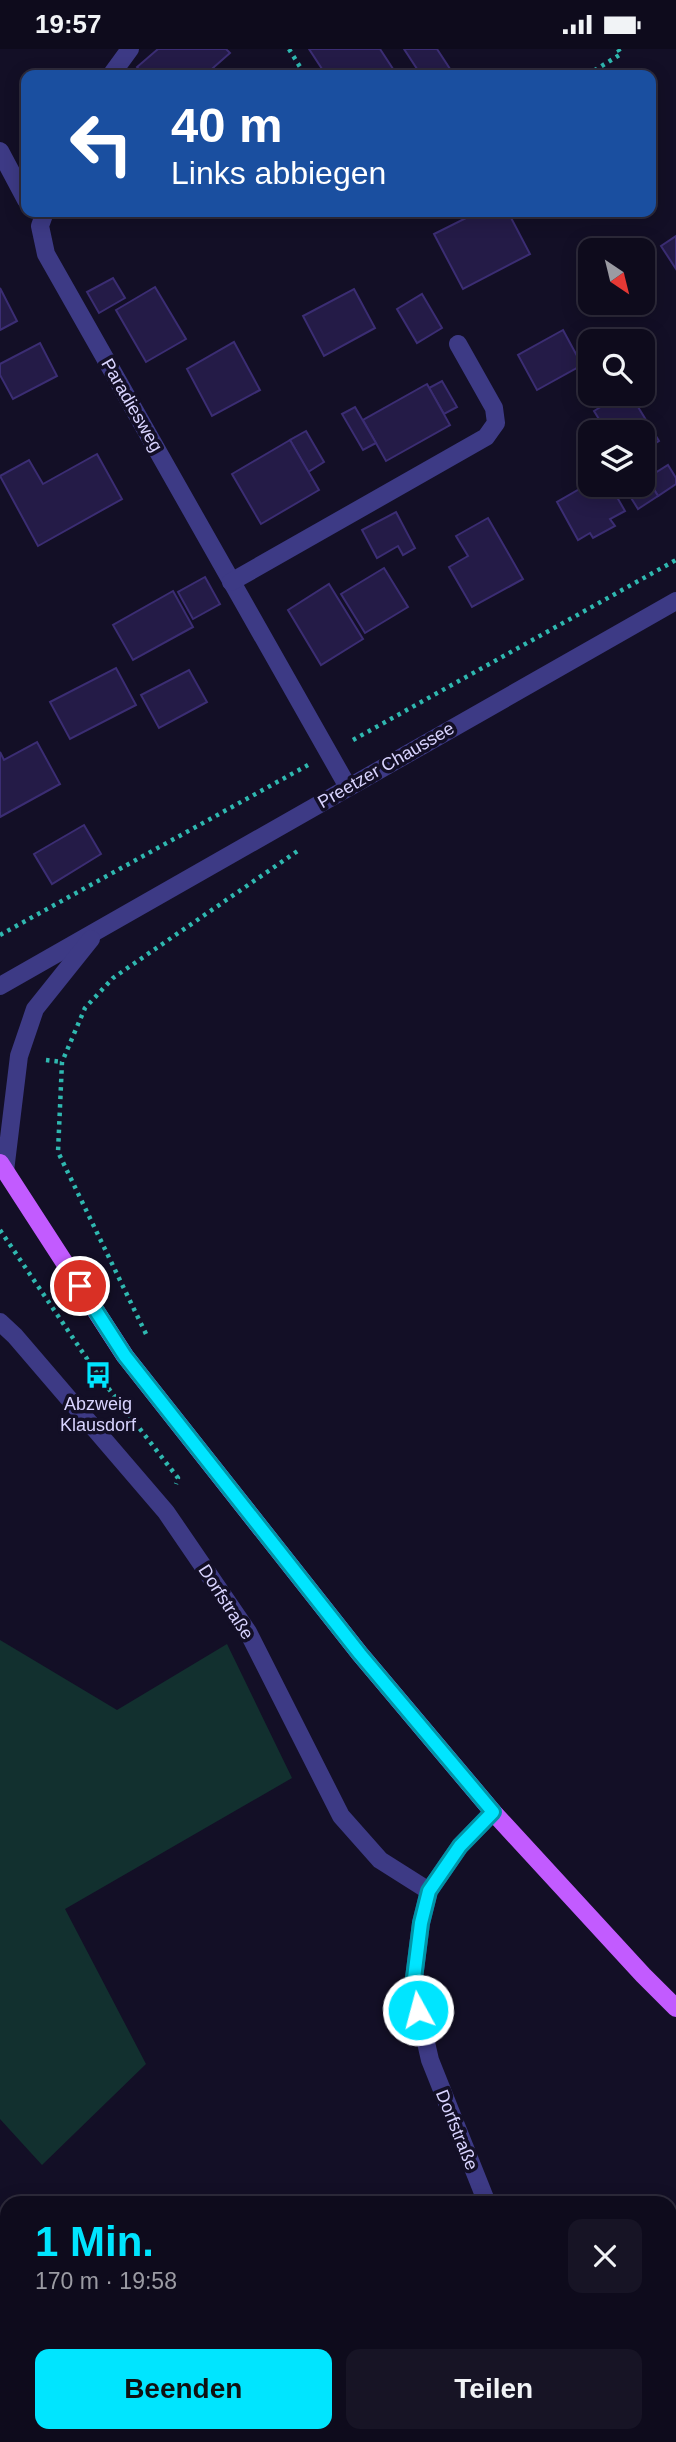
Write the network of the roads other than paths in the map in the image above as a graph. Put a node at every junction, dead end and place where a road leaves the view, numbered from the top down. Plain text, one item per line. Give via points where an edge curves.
1 (130, 49) edge
2 (115, 70) edge
3 (0, 151) edge
4 (21, 191) edge
5 (39, 217) edge
6 (458, 344) dead end
7 (231, 582) junction
8 (676, 601) edge
9 (348, 787) junction
10 (97, 931) junction
11 (0, 986) edge
12 (2, 1167) edge
13 (0, 1322) edge
14 (493, 1812) junction
15 (429, 1891) junction
16 (676, 2008) edge
17 (484, 2196) edge

1 - 2 street
3 - 4 street
5 - 7 street, Paradiesweg via 46,254
6 - 7 street via 494,408 496,423 486,437
7 - 9 street, Paradiesweg
8 - 9 street, Preetzer Chaussee
9 - 10 street, Preetzer Chaussee
10 - 11 street, Preetzer Chaussee
10 - 12 street, Preetzer Chaussee via 35,1009 19,1056
12 - 14 main road via 125,1356 360,1654
13 - 15 street, Dorfstraße via 166,1512 248,1632 341,1816 380,1860
14 - 15 street, Dorfstraße via 460,1846
14 - 16 main road
15 - 17 street, Dorfstraße via 413,1986 430,2060

